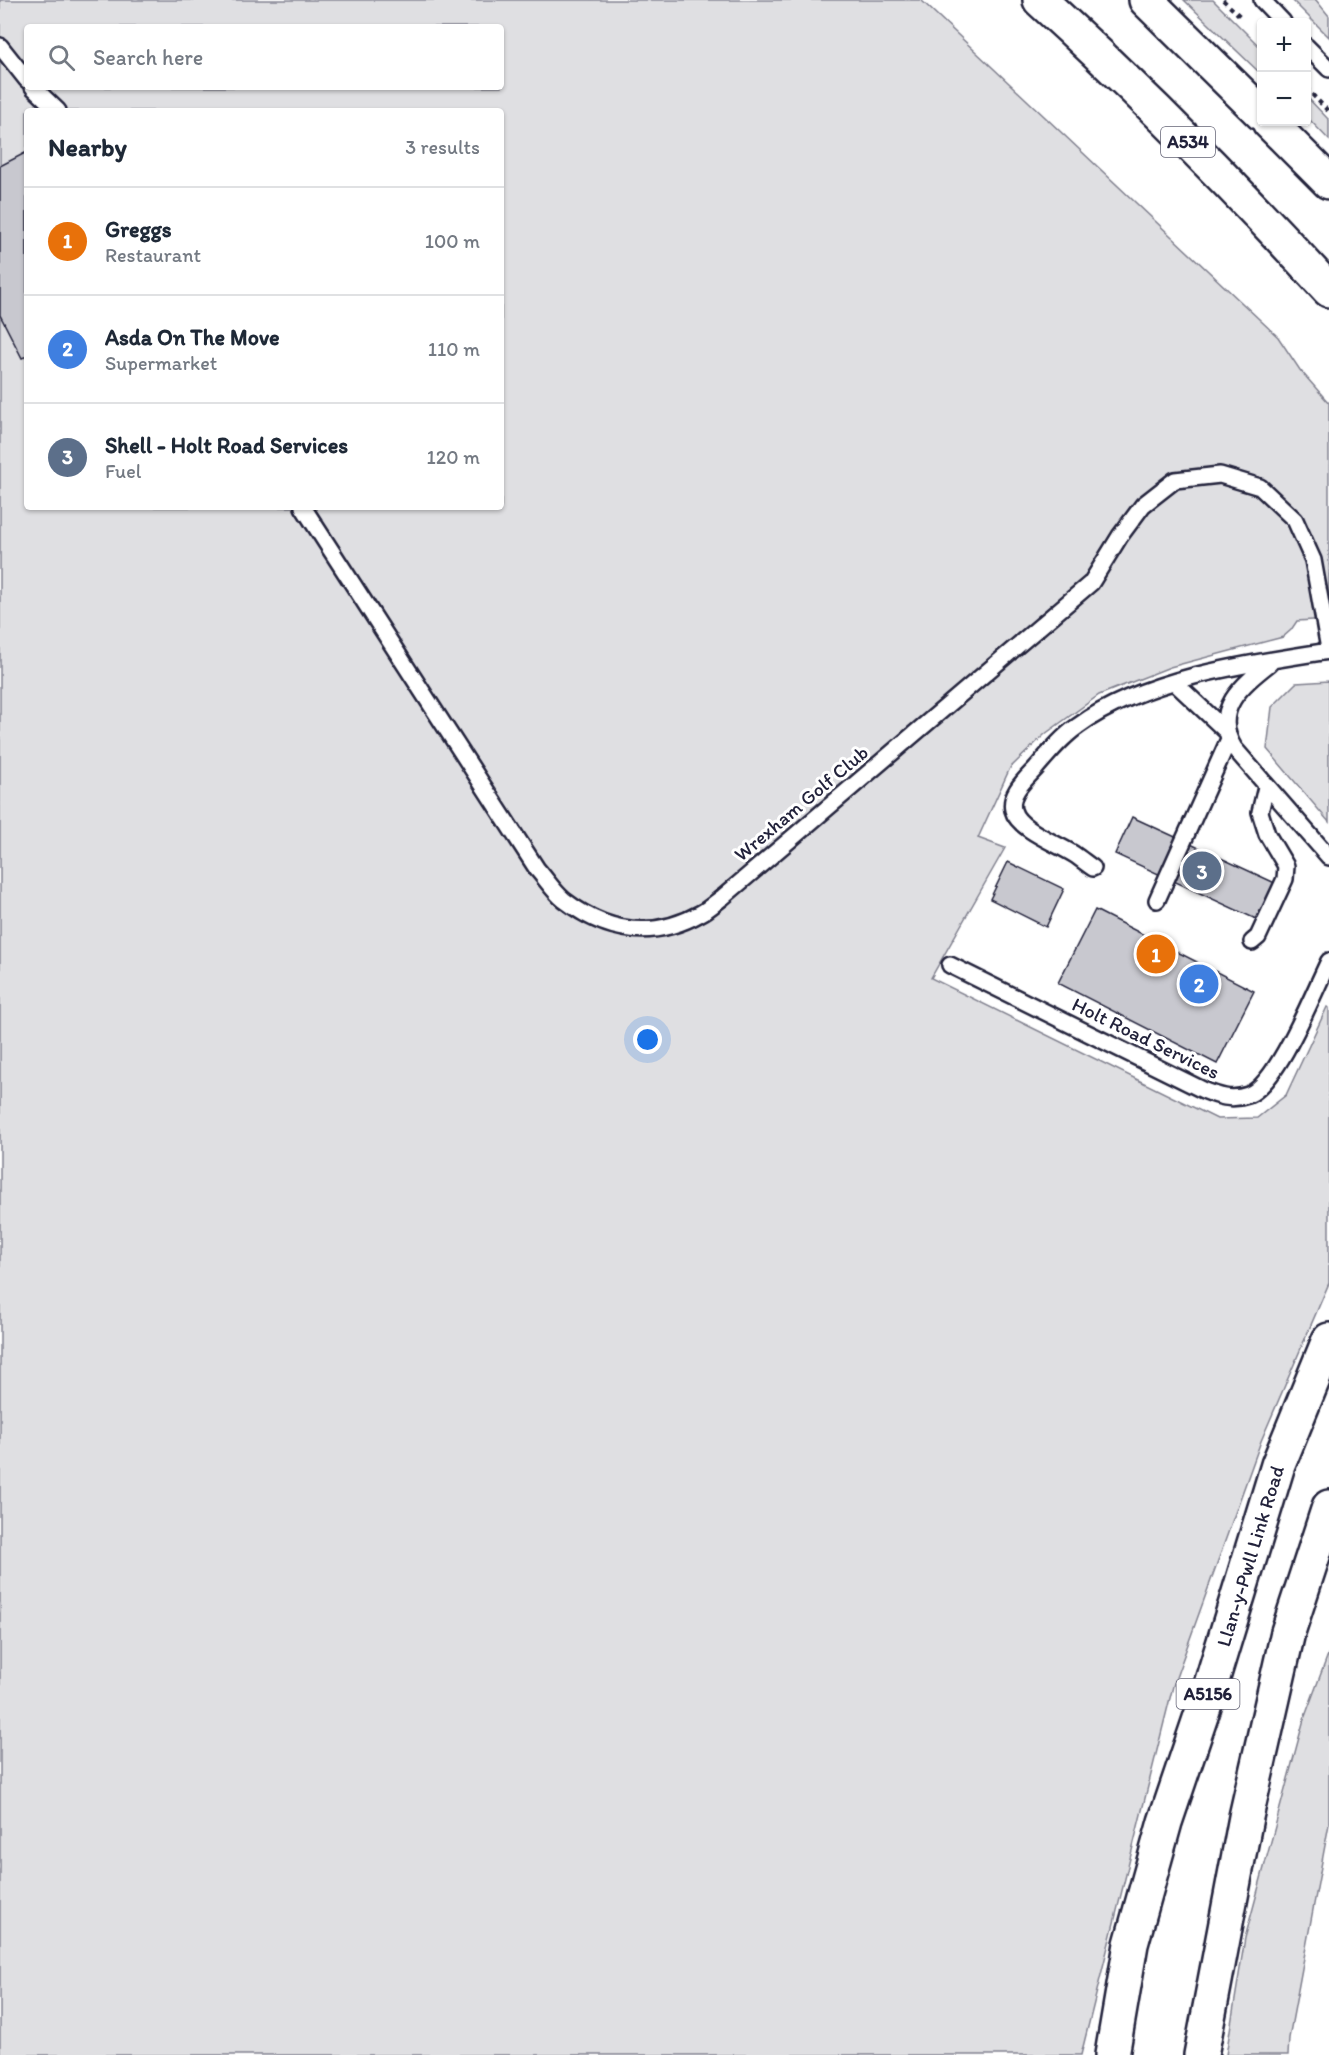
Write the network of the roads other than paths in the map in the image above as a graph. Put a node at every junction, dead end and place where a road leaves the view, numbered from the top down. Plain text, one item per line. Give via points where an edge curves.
1 (1040, 0) edge
2 (1146, 0) edge
3 (1262, 0) edge
4 (1279, 18) edge
5 (0, 46) edge
6 (1311, 51) edge
7 (1329, 69) edge
8 (24, 76) edge
9 (36, 90) edge
10 (55, 108) edge
11 (1257, 109) edge
12 (1273, 126) edge
13 (1329, 182) edge
14 (1329, 290) edge
15 (305, 510) edge
16 (1329, 650) edge
17 (1275, 660) junction
18 (1174, 682) junction
19 (1227, 735) junction
20 (1266, 787) junction
21 (1329, 857) edge
22 (1093, 868) dead end
23 (1157, 900) dead end
24 (1252, 942) dead end
25 (1329, 961) edge
26 (950, 965) dead end
27 (1329, 1340) edge
28 (1329, 1507) edge
29 (1113, 2055) edge
30 (1201, 2055) edge

1 - 14 highway, A534 via 1116,69
2 - 11 highway
3 - 4 lane
5 - 8 lane
6 - 7 lane
9 - 10 lane
12 - 13 highway
15 - 16 lane, Wrexham Golf Club via 537,869 562,898 592,919 632,931 669,927 702,913 723,897 1091,583 1143,505 1174,480 1220,475 1260,487 1295,520 1313,560
16 - 17 lane
17 - 18 lane
17 - 19 lane via 1236,693 1227,712
18 - 19 lane
18 - 22 lane via 1097,712 1056,744 1018,788 1013,810 1019,821
19 - 20 lane
19 - 23 lane
20 - 21 lane
20 - 24 lane via 1260,812 1267,834 1286,866 1286,879
25 - 26 lane, Holt Road Services via 1268,1080 1249,1095 1225,1098
27 - 29 highway, Llan-y-Pwll Link Road / A5156 via 1278,1465 1165,1822 1131,1944
28 - 30 highway via 1288,1632 1246,1817

